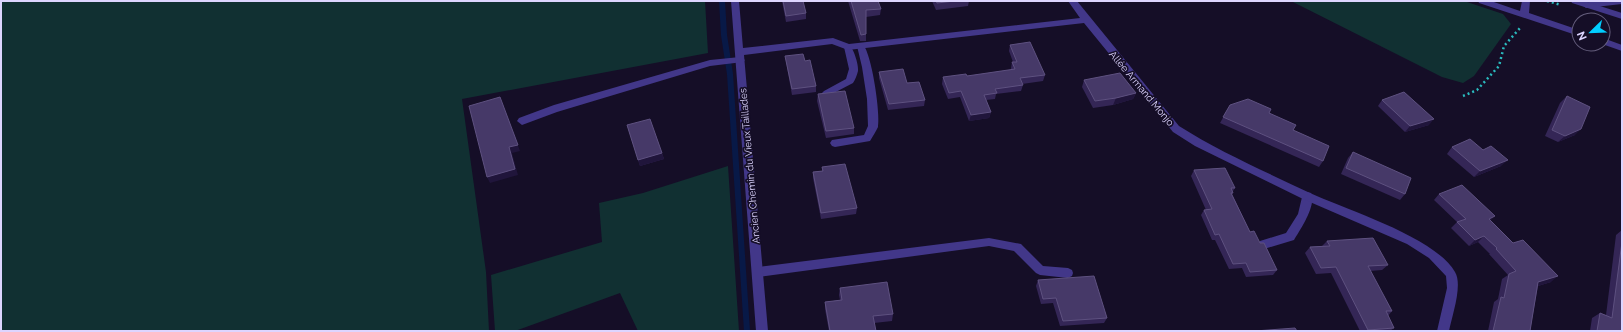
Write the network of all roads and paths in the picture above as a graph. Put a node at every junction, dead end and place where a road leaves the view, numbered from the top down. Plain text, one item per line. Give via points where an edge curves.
1 (735, 1) edge
2 (1072, 1) edge
3 (1482, 1) edge
4 (1526, 1) edge
5 (1575, 1) edge
6 (1622, 1) edge
7 (1586, 5) junction
8 (1524, 15) junction
9 (1622, 16) edge
10 (1086, 20) junction
11 (1571, 30) edge
12 (1611, 44) edge
13 (861, 46) junction
14 (848, 47) junction
15 (1622, 48) edge
16 (740, 56) junction
17 (827, 93) edge
18 (1463, 96) dead end
19 (522, 121) dead end
20 (835, 143) dead end
21 (1307, 196) junction
22 (1264, 244) edge
23 (758, 272) junction
24 (1068, 273) dead end
25 (762, 331) edge
26 (1443, 331) edge

1 - 16 street, Ancien Chemin du Vieux Taillades
2 - 10 street, Allée Armand Monjo
3 - 8 street
4 - 8 street
5 - 7 street
6 - 7 street
7 - 9 street
8 - 11 street
8 - 18 path via 1520,28 1504,46 1499,66 1477,90
10 - 13 street
10 - 21 street, Allée Armand Monjo via 1176,129 1198,143
12 - 15 street
13 - 14 street
13 - 20 street via 868,67 873,126 867,138
14 - 16 street via 833,41
14 - 17 street via 854,69 850,81
16 - 19 street via 554,109
16 - 23 street, Ancien Chemin du Vieux Taillades
21 - 22 street via 1303,215 1290,237
21 - 26 street, Allée Armand Monjo via 1411,241 1433,255 1451,274 1453,288
23 - 24 street via 989,242 1018,247 1040,270
23 - 25 street, Ancien Chemin du Vieux Taillades

